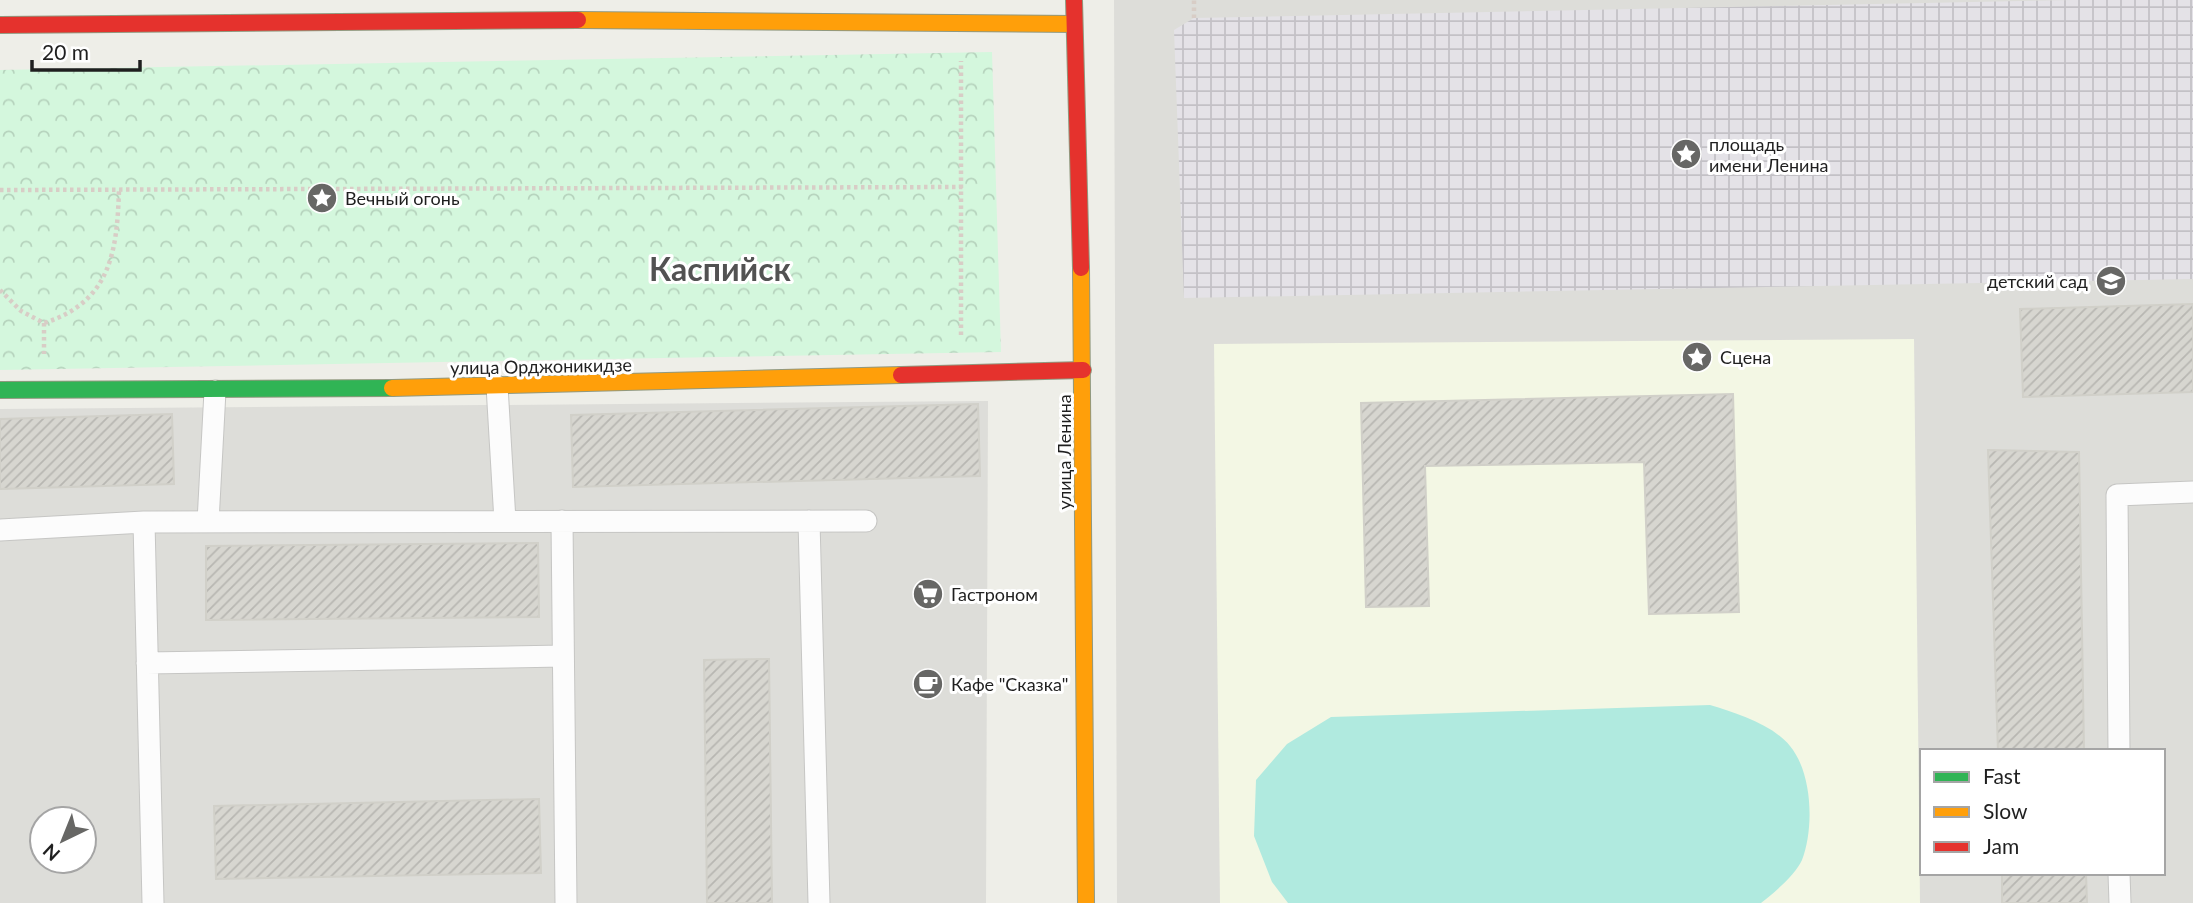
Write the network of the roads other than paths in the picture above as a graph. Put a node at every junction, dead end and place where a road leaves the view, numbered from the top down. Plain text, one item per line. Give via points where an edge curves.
1 (1074, 0) edge
2 (511, 9) edge
3 (1074, 24) junction
4 (0, 25) edge
5 (1083, 370) junction
6 (497, 387) junction
7 (0, 390) edge
8 (215, 391) junction
9 (2193, 492) edge
10 (505, 521) junction
11 (562, 521) junction
12 (809, 521) junction
13 (866, 521) dead end
14 (144, 522) junction
15 (208, 522) junction
16 (0, 530) edge
17 (563, 656) junction
18 (147, 663) junction
19 (2119, 749) edge
20 (2119, 875) edge
21 (153, 903) edge
22 (566, 903) edge
23 (819, 903) edge
24 (1086, 903) edge
25 (2120, 903) edge

1 - 3 street, улица Ленина
2 - 3 street
2 - 4 street
3 - 5 street, улица Ленина
5 - 6 street, улица Орджоникидзе
5 - 24 street, улица Ленина
6 - 8 street, улица Орджоникидзе
6 - 10 lane
7 - 8 street, улица Орджоникидзе
8 - 15 lane
9 - 19 lane via 2118,495
10 - 11 lane
10 - 15 lane
11 - 12 lane
11 - 17 lane
12 - 13 lane
12 - 23 lane
14 - 15 lane
14 - 16 lane
14 - 18 lane
17 - 18 lane
17 - 22 lane
18 - 21 lane
20 - 25 lane

